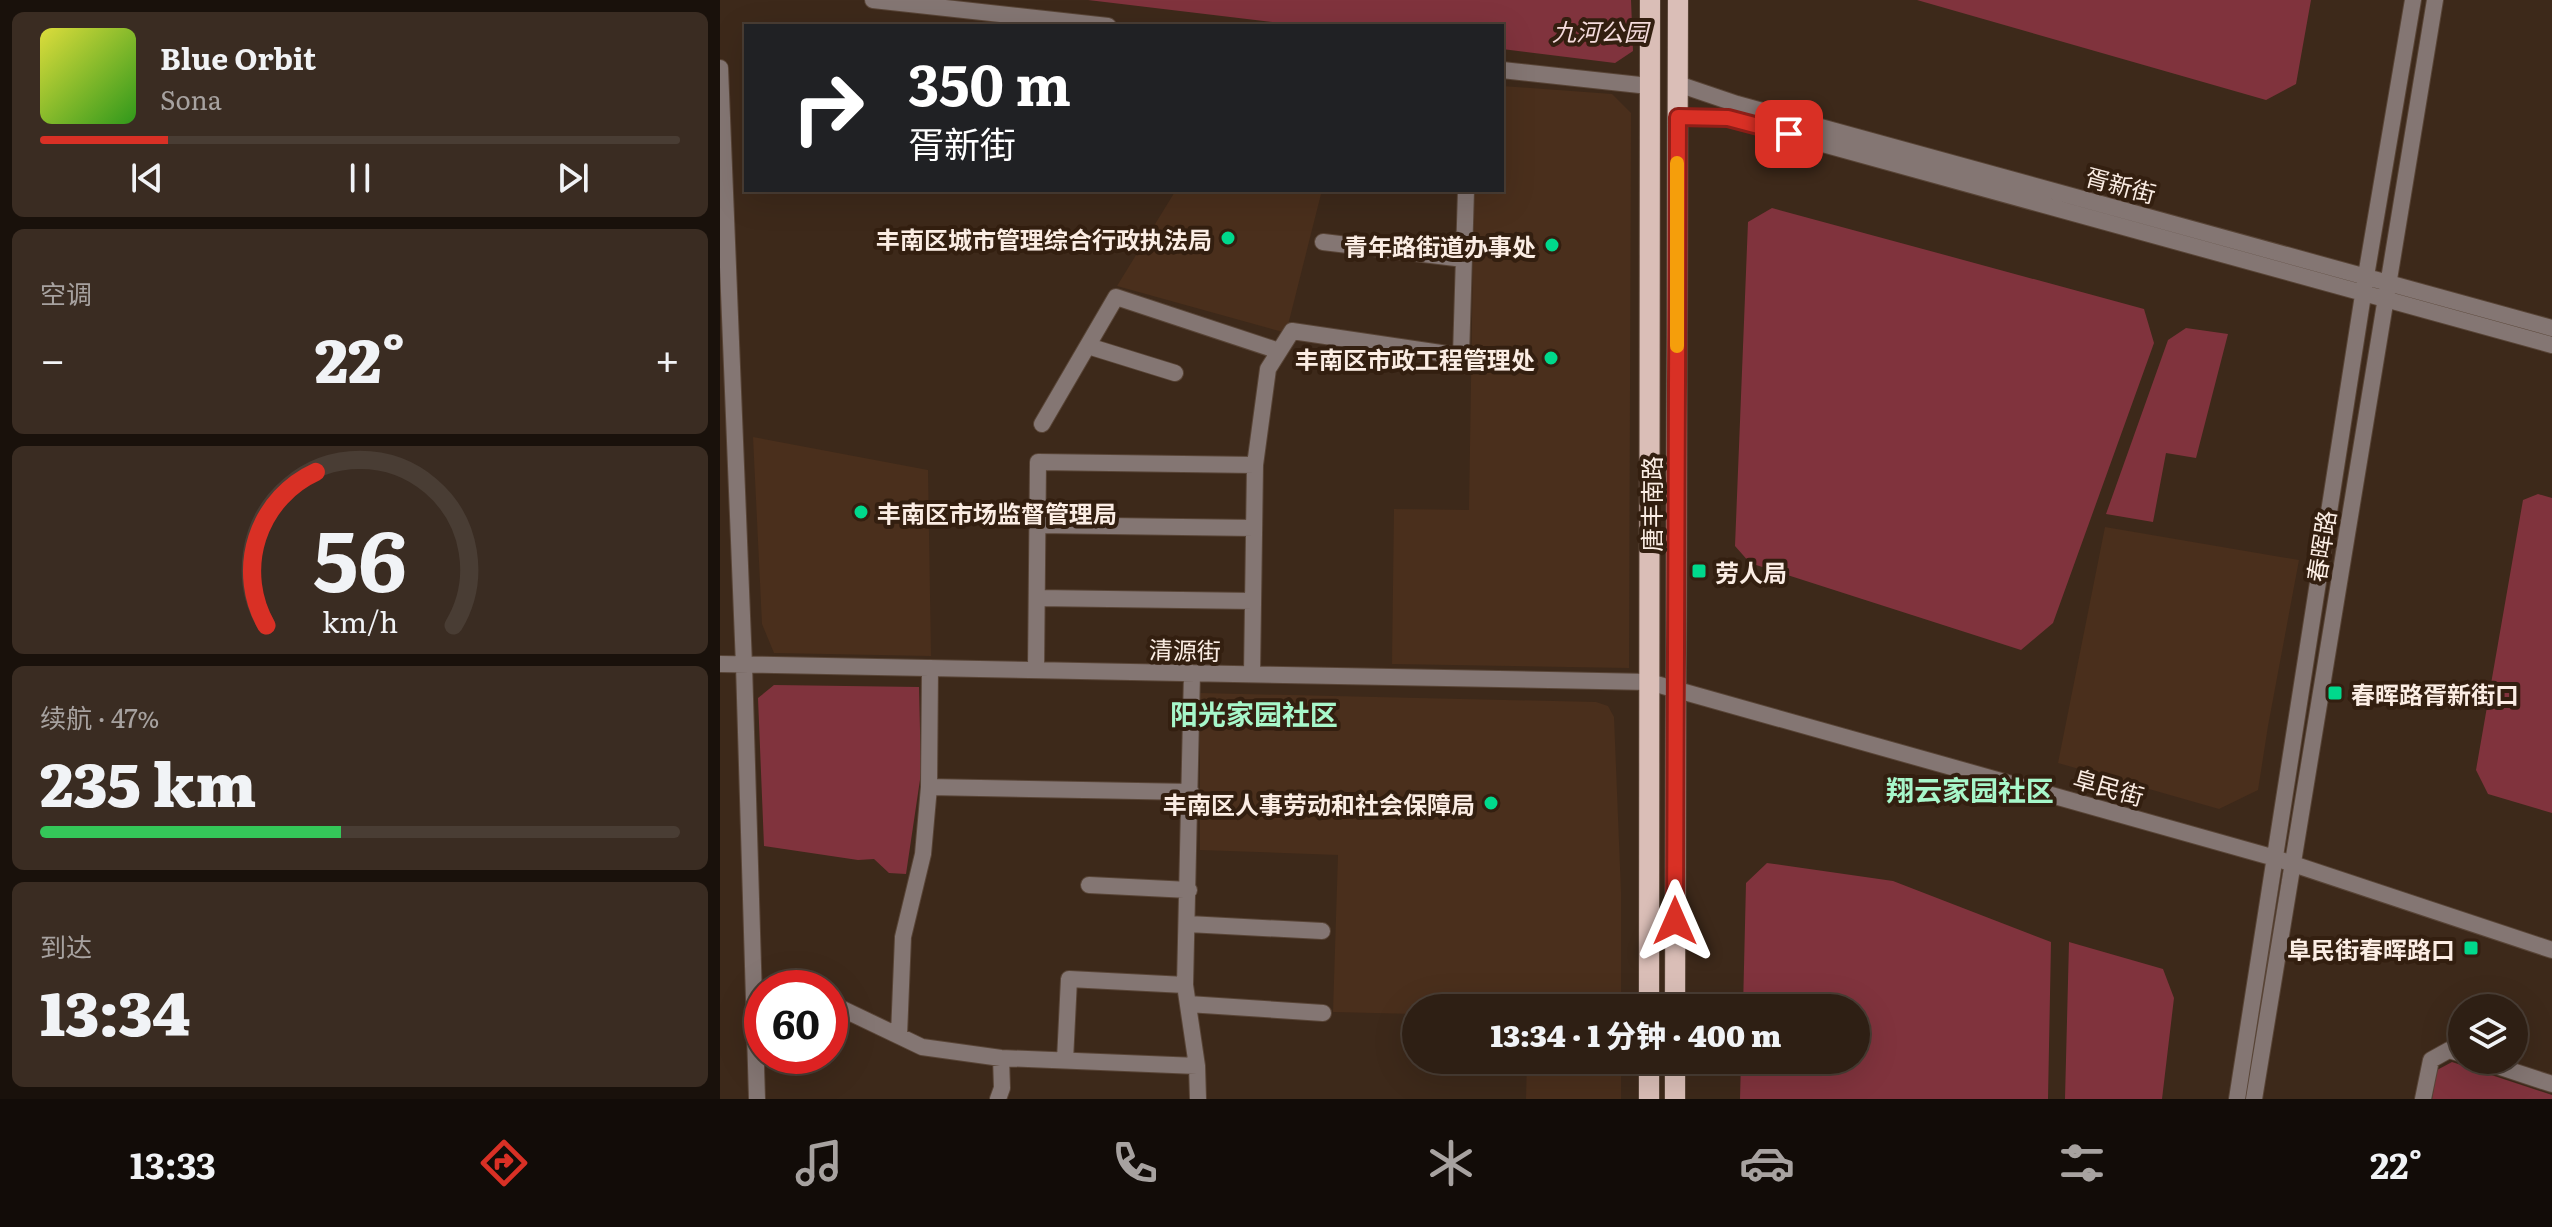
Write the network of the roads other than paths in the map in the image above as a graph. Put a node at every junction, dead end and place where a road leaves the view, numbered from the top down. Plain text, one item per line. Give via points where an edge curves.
1 (873, 0) edge
2 (1650, 0) edge
3 (1678, 0) edge
4 (2413, 0) edge
5 (2435, 0) edge
6 (1090, 24) edge
7 (720, 68) edge
8 (1504, 70) edge
9 (1678, 84) junction
10 (1649, 86) junction
11 (1678, 117) junction
12 (1466, 192) edge
13 (1323, 242) dead end
14 (1464, 259) junction
15 (2365, 284) junction
16 (2386, 291) junction
17 (2552, 328) edge
18 (2552, 345) edge
19 (1088, 346) junction
20 (1279, 351) junction
21 (1175, 373) dead end
22 (1042, 424) dead end
23 (1255, 465) junction
24 (1037, 525) junction
25 (1254, 528) junction
26 (1037, 598) junction
27 (1253, 601) junction
28 (720, 664) edge
29 (744, 665) junction
30 (930, 668) junction
31 (1036, 670) junction
32 (1192, 673) junction
33 (1252, 674) junction
34 (1649, 682) junction
35 (1675, 687) junction
36 (929, 787) junction
37 (1191, 792) junction
38 (2275, 858) junction
39 (2292, 865) junction
40 (1089, 885) dead end
41 (1189, 890) junction
42 (1188, 924) junction
43 (1322, 931) dead end
44 (2552, 950) edge
45 (757, 970) edge
46 (1185, 985) junction
47 (1649, 994) edge
48 (1675, 994) edge
49 (1188, 1004) junction
50 (848, 1011) edge
51 (1323, 1013) dead end
52 (899, 1035) junction
53 (2448, 1051) edge
54 (1001, 1058) junction
55 (1065, 1060) junction
56 (1197, 1066) junction
57 (757, 1074) edge
58 (1649, 1074) edge
59 (1675, 1074) edge
60 (2522, 1074) edge
61 (2552, 1084) edge
62 (757, 1099) edge
63 (998, 1099) edge
64 (1198, 1099) edge
65 (1649, 1099) edge
66 (1675, 1099) edge
67 (2237, 1099) edge
68 (2254, 1099) edge
69 (2423, 1099) edge

1 - 6 street
2 - 10 main road, 唐丰南路
3 - 9 main road, 唐丰南路
4 - 15 street, 春晖路
5 - 16 street, 春晖路
7 - 29 street
8 - 10 street
9 - 11 main road, 唐丰南路
9 - 15 street, 胥新街
10 - 34 main road, 唐丰南路
11 - 15 street, 胥新街 via 1728,118
11 - 35 main road, 唐丰南路
12 - 14 street
13 - 14 street
14 - 20 street via 1461,356 1292,331
15 - 16 street, 胥新街
15 - 38 street, 春晖路
16 - 17 street, 胥新街
16 - 18 street, 胥新街
16 - 39 street, 春晖路
19 - 20 street via 1116,297
19 - 21 street
19 - 22 street
20 - 23 street via 1268,369
23 - 24 street via 1038,462
23 - 25 street
24 - 25 street
24 - 26 street
25 - 27 street
26 - 27 street
26 - 31 street
27 - 33 street
28 - 29 street, 清源街
29 - 30 street, 清源街
29 - 45 street
30 - 31 street, 清源街
30 - 36 street
31 - 32 street, 清源街
32 - 33 street, 清源街
32 - 37 street
33 - 34 street, 清源街
34 - 35 street, 阜民街
34 - 47 main road, 唐丰南路
35 - 38 street, 阜民街
35 - 48 main road, 唐丰南路
36 - 37 street
36 - 52 street via 923,854 903,937
37 - 41 street
38 - 39 street, 阜民街
38 - 67 street, 春晖路
39 - 44 street, 阜民街
39 - 68 street, 春晖路
40 - 41 street
41 - 42 street
42 - 43 street
42 - 46 street
46 - 49 street
46 - 55 street via 1069,979
49 - 51 street
49 - 56 street
50 - 52 street
52 - 54 street via 938,1051
53 - 69 street via 2431,1060
54 - 55 street
54 - 63 street
55 - 56 street
56 - 64 street
57 - 62 street
58 - 65 main road
59 - 66 main road
60 - 61 street

